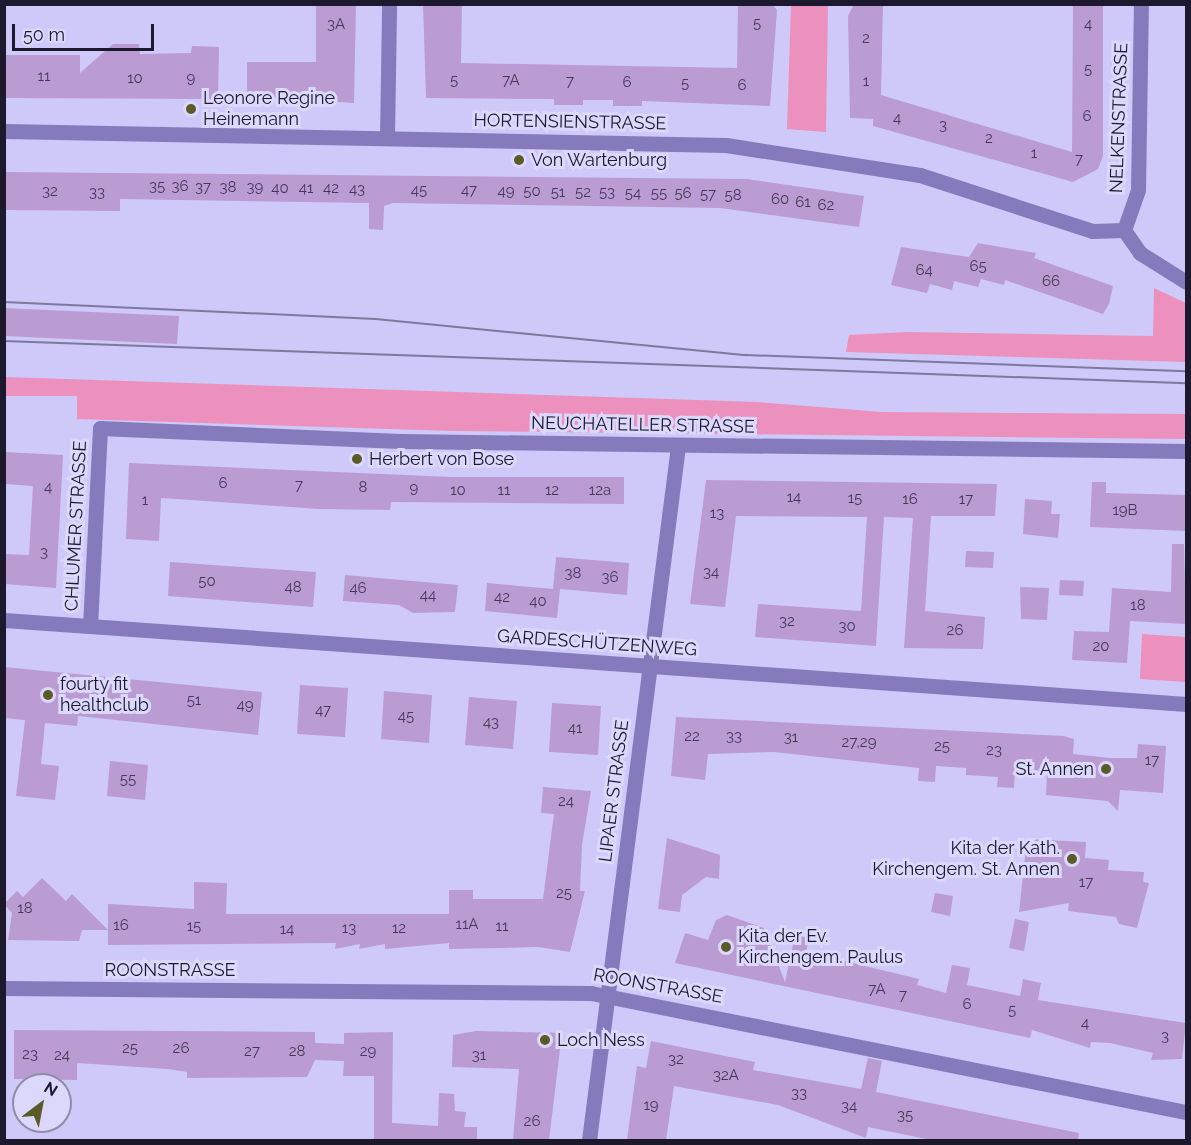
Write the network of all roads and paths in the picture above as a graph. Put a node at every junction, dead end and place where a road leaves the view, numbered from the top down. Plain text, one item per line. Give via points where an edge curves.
1 (389, 4) edge
2 (1141, 4) edge
3 (4, 131) edge
4 (387, 138) junction
5 (1124, 230) junction
6 (1186, 282) edge
7 (100, 428) joint
8 (678, 446) junction
9 (1186, 451) edge
10 (4, 621) edge
11 (90, 626) junction
12 (650, 666) junction
13 (1186, 704) edge
14 (4, 988) edge
15 (608, 995) junction
16 (1186, 1112) edge
17 (589, 1140) edge

1 - 4 street
2 - 5 street, NELKENSTRASSE via 1138,189
3 - 4 street, HORTENSIENSTRASSE
4 - 5 street, HORTENSIENSTRASSE via 726,145 786,152 920,175 1092,231
5 - 6 street via 1140,253
7 - 8 street, NEUCHATELLER STRASSE
7 - 11 street, CHLUMER STRASSE
8 - 9 street, NEUCHATELLER STRASSE
8 - 12 street, LIPAER STRASSE
10 - 11 street, GARDESCHÜTZENWEG
11 - 12 street, GARDESCHÜTZENWEG
12 - 13 street, GARDESCHÜTZENWEG
12 - 15 street, LIPAER STRASSE
14 - 15 street, ROONSTRASSE
15 - 16 street, ROONSTRASSE
15 - 17 street, LIPAER STRASSE

